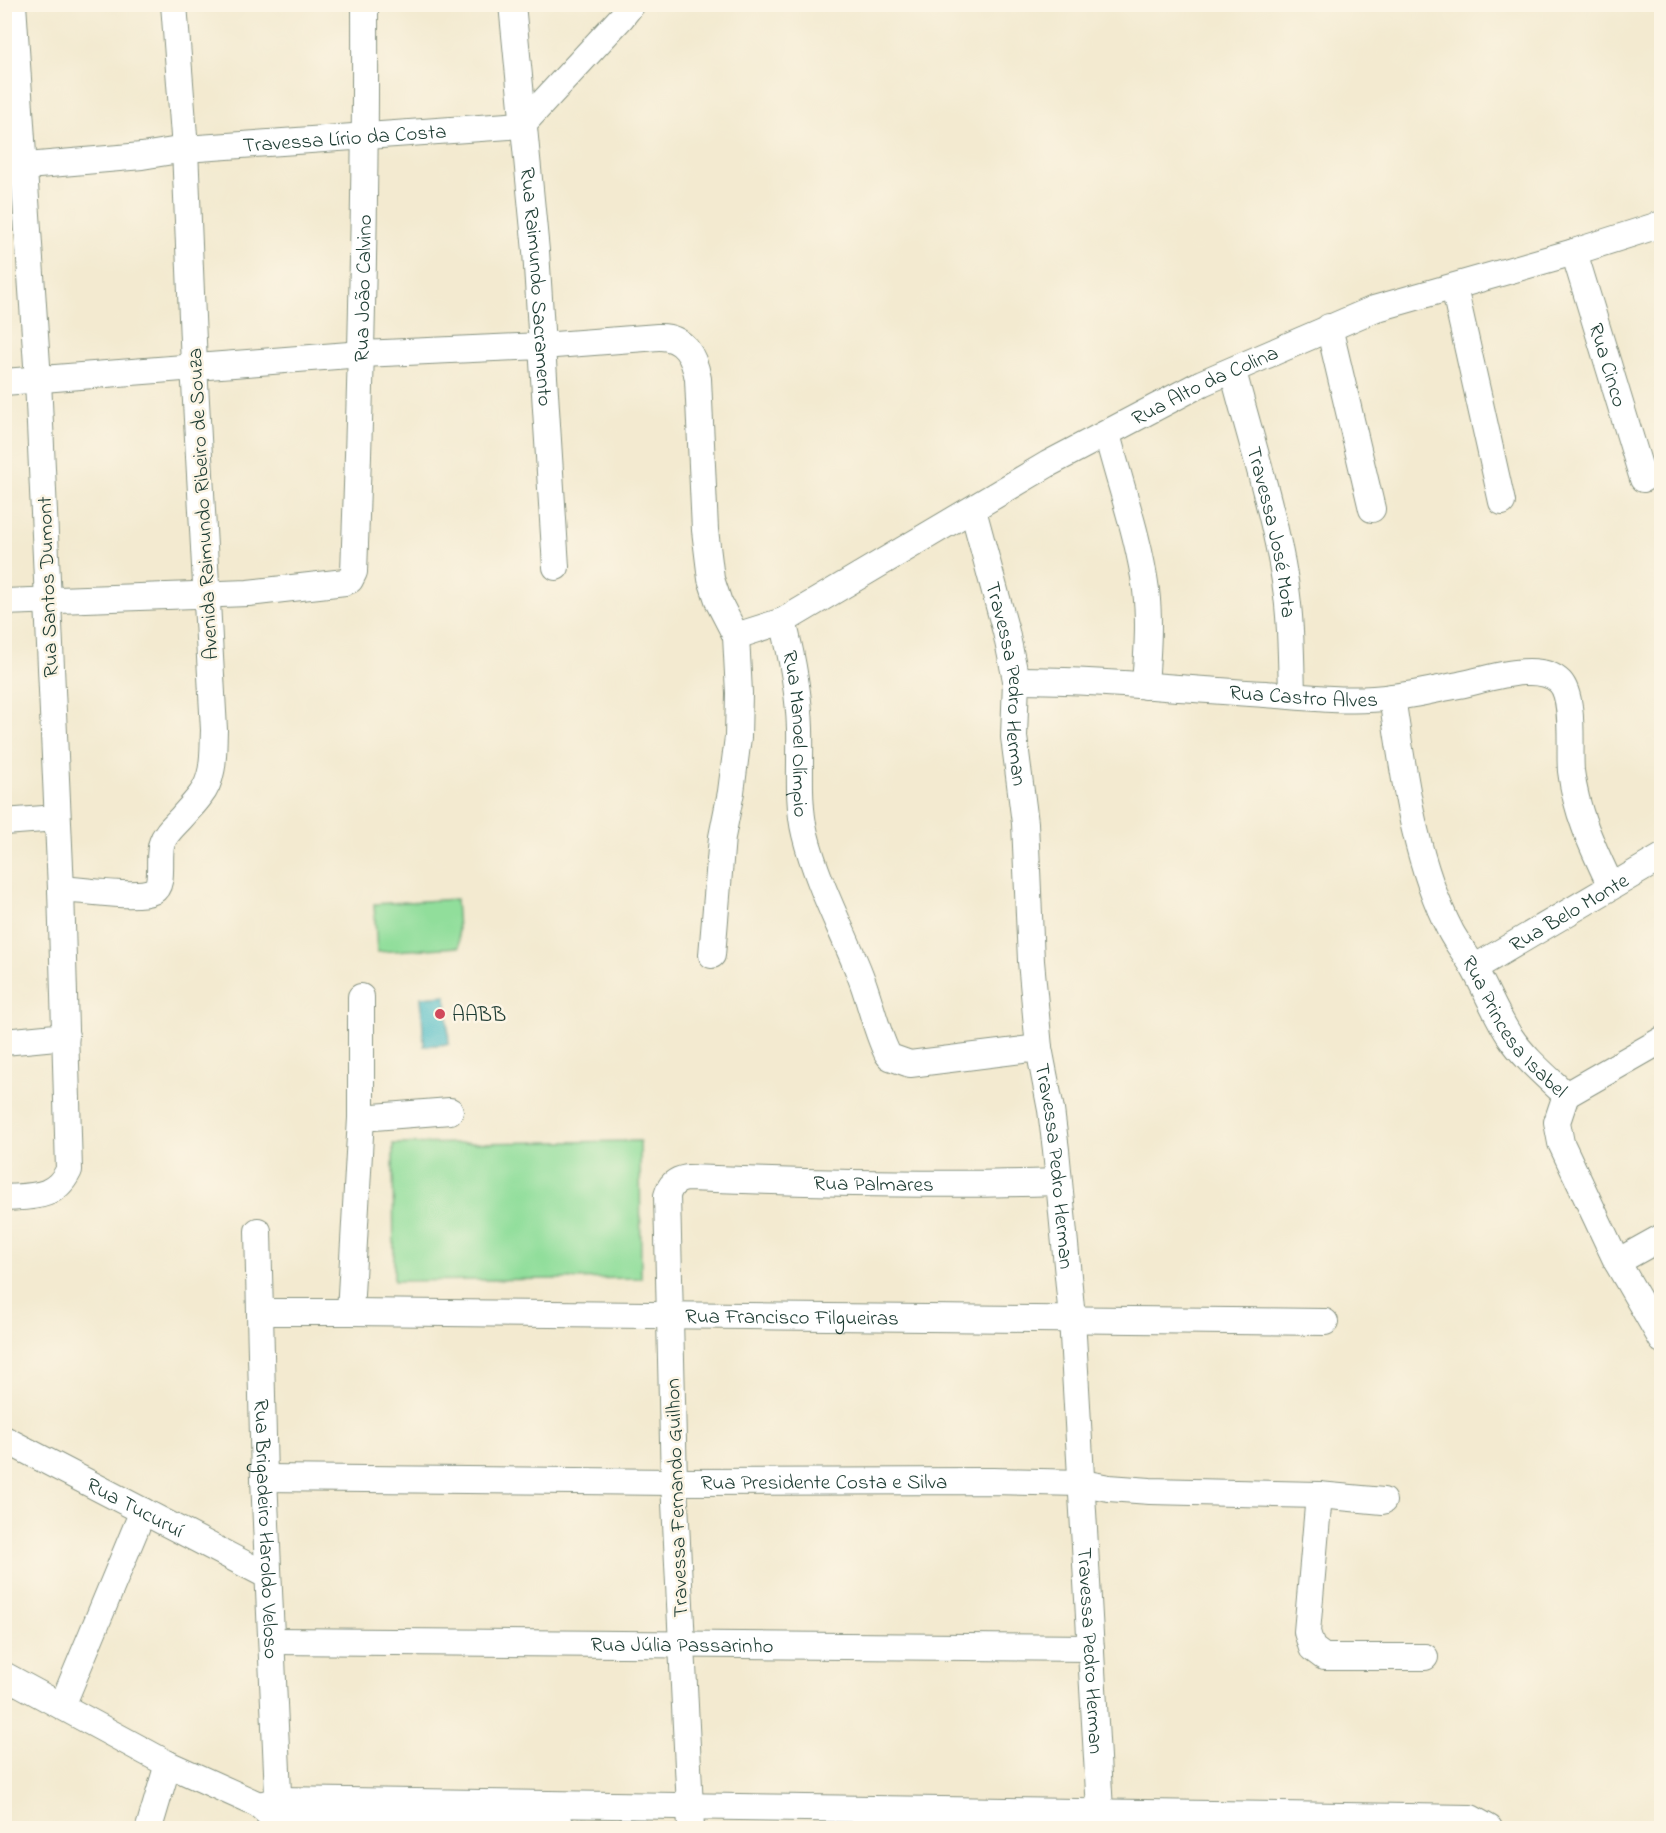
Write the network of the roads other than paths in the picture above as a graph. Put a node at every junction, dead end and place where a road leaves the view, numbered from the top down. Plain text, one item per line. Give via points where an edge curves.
1 (13, 4) edge
2 (174, 4) edge
3 (365, 4) edge
4 (512, 4) edge
5 (632, 4) edge
6 (522, 125) junction
7 (366, 137) junction
8 (185, 150) junction
9 (15, 168) edge
10 (1662, 224) edge
11 (1575, 252) junction
12 (1454, 287) junction
13 (1329, 327) junction
14 (542, 346) junction
15 (362, 354) junction
16 (194, 365) junction
17 (1233, 371) junction
18 (38, 380) junction
19 (4, 382) edge
20 (1107, 434) junction
21 (1643, 479) dead end
22 (1502, 502) dead end
23 (1372, 509) dead end
24 (973, 510) junction
25 (556, 567) dead end
26 (207, 595) junction
27 (4, 602) edge
28 (47, 602) junction
29 (783, 621) junction
30 (736, 636) junction
31 (1016, 680) junction
32 (1145, 686) junction
33 (1292, 696) junction
34 (1392, 698) junction
35 (57, 818) junction
36 (4, 822) edge
37 (1662, 856) edge
38 (1611, 886) junction
39 (61, 889) junction
40 (712, 955) dead end
41 (1474, 968) junction
42 (361, 997) dead end
43 (66, 1036) junction
44 (1662, 1040) edge
45 (4, 1042) edge
46 (1039, 1048) junction
47 (1566, 1095) junction
48 (450, 1111) dead end
49 (361, 1118) junction
50 (687, 1179) joint
51 (1058, 1182) junction
52 (4, 1198) edge
53 (258, 1231) dead end
54 (1662, 1237) edge
55 (1617, 1262) junction
56 (260, 1312) junction
57 (350, 1312) junction
58 (669, 1316) junction
59 (1072, 1318) junction
60 (1325, 1322) dead end
61 (1662, 1340) edge
62 (4, 1439) edge
63 (264, 1478) junction
64 (674, 1482) junction
65 (1082, 1483) junction
66 (1319, 1495) junction
67 (1383, 1501) dead end
68 (143, 1511) junction
69 (268, 1576) junction
70 (272, 1641) junction
71 (681, 1644) junction
72 (1091, 1648) junction
73 (1425, 1657) dead end
74 (4, 1675) edge
75 (62, 1706) junction
76 (168, 1764) junction
77 (274, 1815) edge
78 (691, 1818) edge
79 (1100, 1821) edge
80 (1478, 1825) edge
81 (149, 1828) edge
82 (563, 1828) edge

1 - 9 street, Rua Santos Dumont
2 - 8 street, Avenida Raimundo Ribeiro de Souza
3 - 7 street, Rua João Calvino
4 - 6 street, Rua Raimundo Sacramento
5 - 6 street
6 - 7 street, Travessa Lírio da Costa
6 - 14 street, Rua Raimundo Sacramento
7 - 8 street, Travessa Lírio da Costa
7 - 15 street, Rua João Calvino
8 - 9 street, Travessa Lírio da Costa
8 - 16 street, Avenida Raimundo Ribeiro de Souza
9 - 18 street, Rua Santos Dumont
10 - 11 street, Rua Alto da Colina
11 - 12 street, Rua Alto da Colina
11 - 21 street, Rua Cinco
12 - 13 street, Rua Alto da Colina via 1414,296
12 - 22 street
13 - 17 street, Rua Alto da Colina
13 - 23 street
14 - 15 street
14 - 25 street, Rua Raimundo Sacramento
14 - 30 street via 658,337 677,339 693,358 711,579
15 - 16 street
15 - 26 street, Rua João Calvino via 354,572 350,580
16 - 18 street
16 - 26 street, Avenida Raimundo Ribeiro de Souza
17 - 20 street, Rua Alto da Colina via 1202,383
17 - 33 street, Travessa José Mota via 1285,581 1291,630
18 - 19 street
18 - 28 street, Rua Santos Dumont
20 - 24 street, Rua Alto da Colina via 1048,464
20 - 32 street via 1146,591
24 - 29 street, Rua Alto da Colina
24 - 31 street, Travessa Pedro Herman
26 - 28 street
26 - 39 street, Avenida Raimundo Ribeiro de Souza via 214,730 212,768 201,795 164,838 160,884 142,893
27 - 28 street
28 - 35 street, Rua Santos Dumont
29 - 30 street, Rua Manoel Olímpio
29 - 46 street, Rua Manoel Olímpio via 797,689 805,835 887,1053 910,1064
30 - 40 street via 738,737 721,847
31 - 32 street, Rua Castro Alves
31 - 46 street, Travessa Pedro Herman via 1014,737 1025,823
32 - 33 street, Rua Castro Alves
33 - 34 street, Rua Castro Alves
34 - 38 street, Rua Castro Alves via 1522,672 1551,675 1561,683 1569,707 1571,770 1577,804
34 - 41 street, Rua Princesa Isabel via 1420,850 1451,931
35 - 36 street
35 - 39 street, Rua Santos Dumont
37 - 38 street, Rua Belo Monte
38 - 41 street, Rua Belo Monte
39 - 43 street, Rua Santos Dumont
41 - 47 street, Rua Princesa Isabel via 1513,1041
42 - 49 street
43 - 45 street
43 - 52 street, Rua Santos Dumont via 69,1170 64,1181 46,1193
44 - 47 street
46 - 51 street, Travessa Pedro Herman via 1051,1110
47 - 55 street, Rua Princesa Isabel via 1557,1122 1561,1143
48 - 49 street
49 - 57 street
50 - 51 street, Rua Palmares via 909,1185
50 - 58 street, Travessa Fernando Guilhon via 676,1181 667,1196
51 - 59 street, Travessa Pedro Herman
53 - 56 street, Rua Brigadeiro Haroldo Veloso
54 - 55 street
55 - 61 street, Rua Princesa Isabel
56 - 57 street, Rua Francisco Filgueiras
56 - 63 street, Rua Brigadeiro Haroldo Veloso
57 - 58 street, Rua Francisco Filgueiras
58 - 59 street, Rua Francisco Filgueiras
58 - 64 street, Travessa Fernando Guilhon
59 - 60 street, Rua Francisco Filgueiras
59 - 65 street, Travessa Pedro Herman
62 - 68 street, Rua Tucuruí
63 - 64 street, Rua Presidente Costa e Silva
63 - 69 street, Rua Brigadeiro Haroldo Veloso
64 - 65 street, Rua Presidente Costa e Silva
64 - 71 street, Travessa Fernando Guilhon
65 - 66 street, Rua Presidente Costa e Silva via 1150,1491
65 - 72 street, Travessa Pedro Herman
66 - 67 street, Rua Presidente Costa e Silva
66 - 73 street via 1307,1632 1312,1648 1324,1657
68 - 69 street, Rua Tucuruí
68 - 75 street
69 - 70 street, Rua Brigadeiro Haroldo Veloso
70 - 71 street, Rua Júlia Passarinho
70 - 77 street, Rua Brigadeiro Haroldo Veloso
71 - 72 street, Rua Júlia Passarinho
71 - 78 street, Travessa Fernando Guilhon
72 - 79 street, Travessa Pedro Herman
74 - 75 street
75 - 76 street
76 - 77 street
76 - 81 street
77 - 78 street
77 - 82 street
78 - 79 street
79 - 80 street

